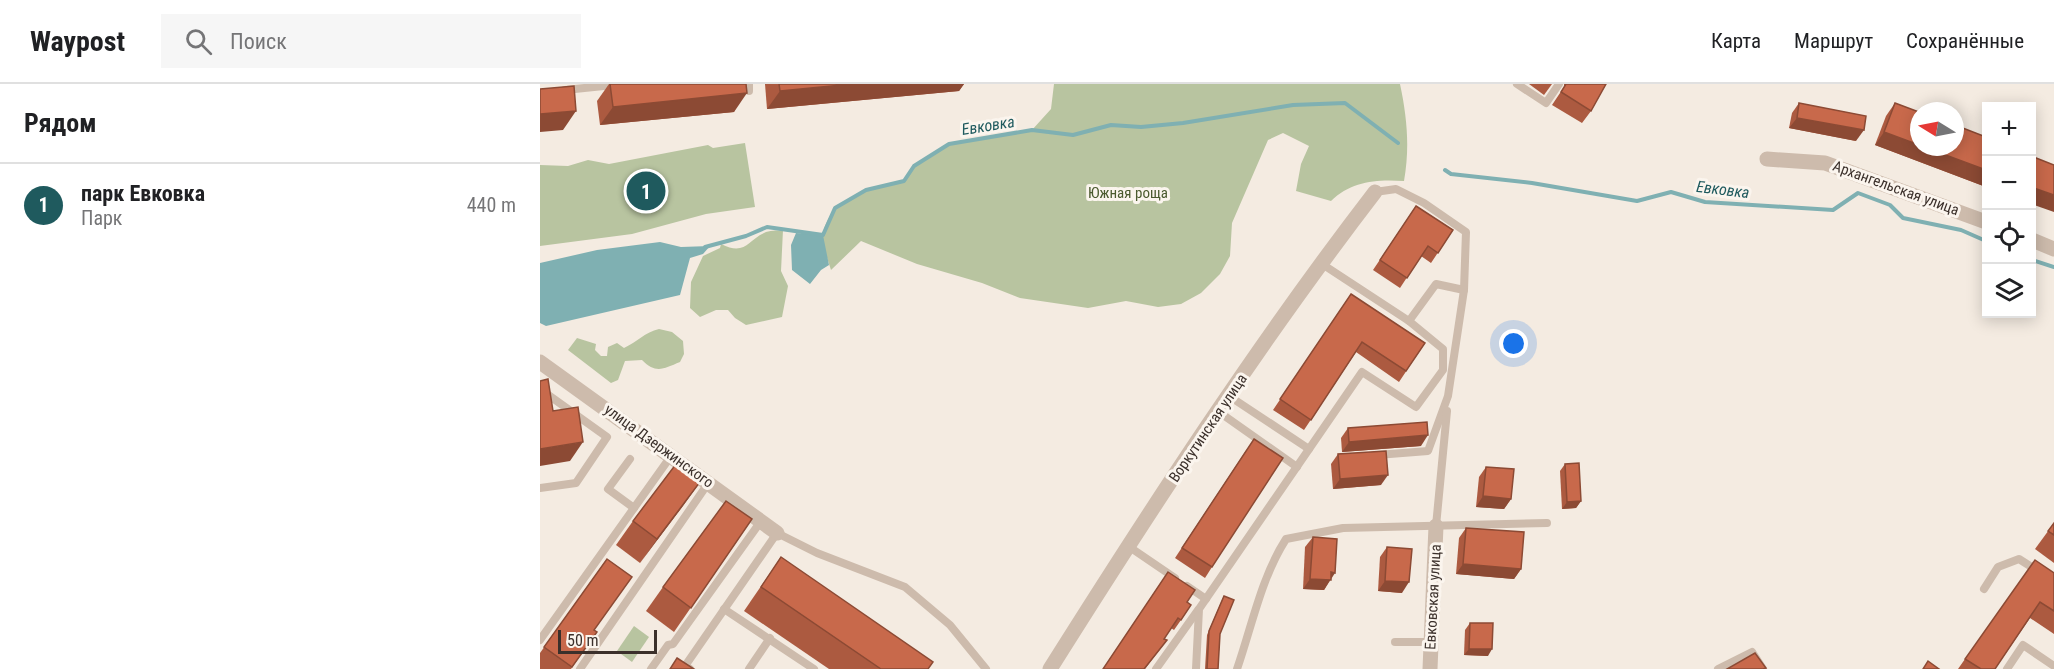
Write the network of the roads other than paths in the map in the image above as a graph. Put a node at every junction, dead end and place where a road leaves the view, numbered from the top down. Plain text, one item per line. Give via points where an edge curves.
1 (623, 84) edge
2 (1517, 84) edge
3 (1559, 84) edge
4 (610, 85) edge
5 (555, 91) edge
6 (1767, 159) dead end
7 (1376, 192) joint
8 (1982, 221) edge
9 (2036, 242) edge
10 (2054, 249) edge
11 (1322, 264) junction
12 (1464, 290) junction
13 (1409, 321) junction
14 (1457, 346) junction
15 (1443, 349) junction
16 (540, 362) edge
17 (540, 389) edge
18 (1230, 396) junction
19 (1448, 396) junction
20 (1219, 412) junction
21 (1309, 449) junction
22 (671, 456) junction
23 (1364, 456) edge
24 (630, 459) dead end
25 (1297, 467) junction
26 (709, 482) junction
27 (540, 488) edge
28 (634, 508) junction
29 (761, 521) junction
30 (1547, 523) dead end
31 (1436, 526) junction
32 (777, 533) junction
33 (1127, 546) junction
34 (2054, 581) edge
35 (1984, 589) dead end
36 (1206, 599) junction
37 (724, 609) junction
38 (1199, 609) junction
39 (770, 638) junction
40 (540, 640) edge
41 (1395, 642) dead end
42 (1431, 642) junction
43 (2054, 666) edge
44 (580, 669) edge
45 (651, 669) edge
46 (690, 669) edge
47 (749, 669) edge
48 (813, 669) edge
49 (986, 669) edge
50 (1050, 669) edge
51 (1156, 669) edge
52 (1196, 669) edge
53 (1237, 669) edge
54 (1430, 669) edge
55 (1718, 669) edge
56 (1763, 669) edge
57 (2007, 669) edge

1 - 4 lane
2 - 3 lane via 1546,103
4 - 5 lane
6 - 8 street, Архангельская улица via 1825,162
7 - 11 street, Воркутинская улица
7 - 12 lane via 1396,189 1466,232
9 - 10 street
11 - 13 lane
11 - 18 street, Воркутинская улица
12 - 13 lane via 1436,284
12 - 14 lane
13 - 15 lane
14 - 15 lane
14 - 19 lane
15 - 21 lane via 1443,370 1416,407 1362,372
16 - 22 street, улица Дзержинского
17 - 27 lane via 607,437 576,483
18 - 20 street, Воркутинская улица
18 - 21 lane
19 - 23 lane via 1428,451
19 - 31 lane
20 - 25 lane
20 - 33 street, Воркутинская улица
21 - 25 lane
22 - 26 street, улица Дзержинского
22 - 28 lane
24 - 28 lane via 608,489
25 - 36 lane
26 - 29 street, улица Дзержинского
26 - 44 lane
28 - 40 lane
29 - 32 street, улица Дзержинского
29 - 45 lane
30 - 31 lane
31 - 42 street, Евковская улица
31 - 53 lane via 1343,528 1286,539 1253,613
32 - 37 lane
32 - 49 lane via 905,587 950,625
33 - 36 lane
33 - 50 street, Воркутинская улица
34 - 35 lane via 2019,559 1998,567
36 - 38 lane
37 - 39 lane
37 - 46 lane via 685,666
38 - 51 lane
38 - 52 lane
39 - 47 lane
39 - 48 lane
41 - 42 lane
42 - 54 street, Евковская улица
43 - 57 lane via 2023,645
55 - 56 lane via 1752,652

